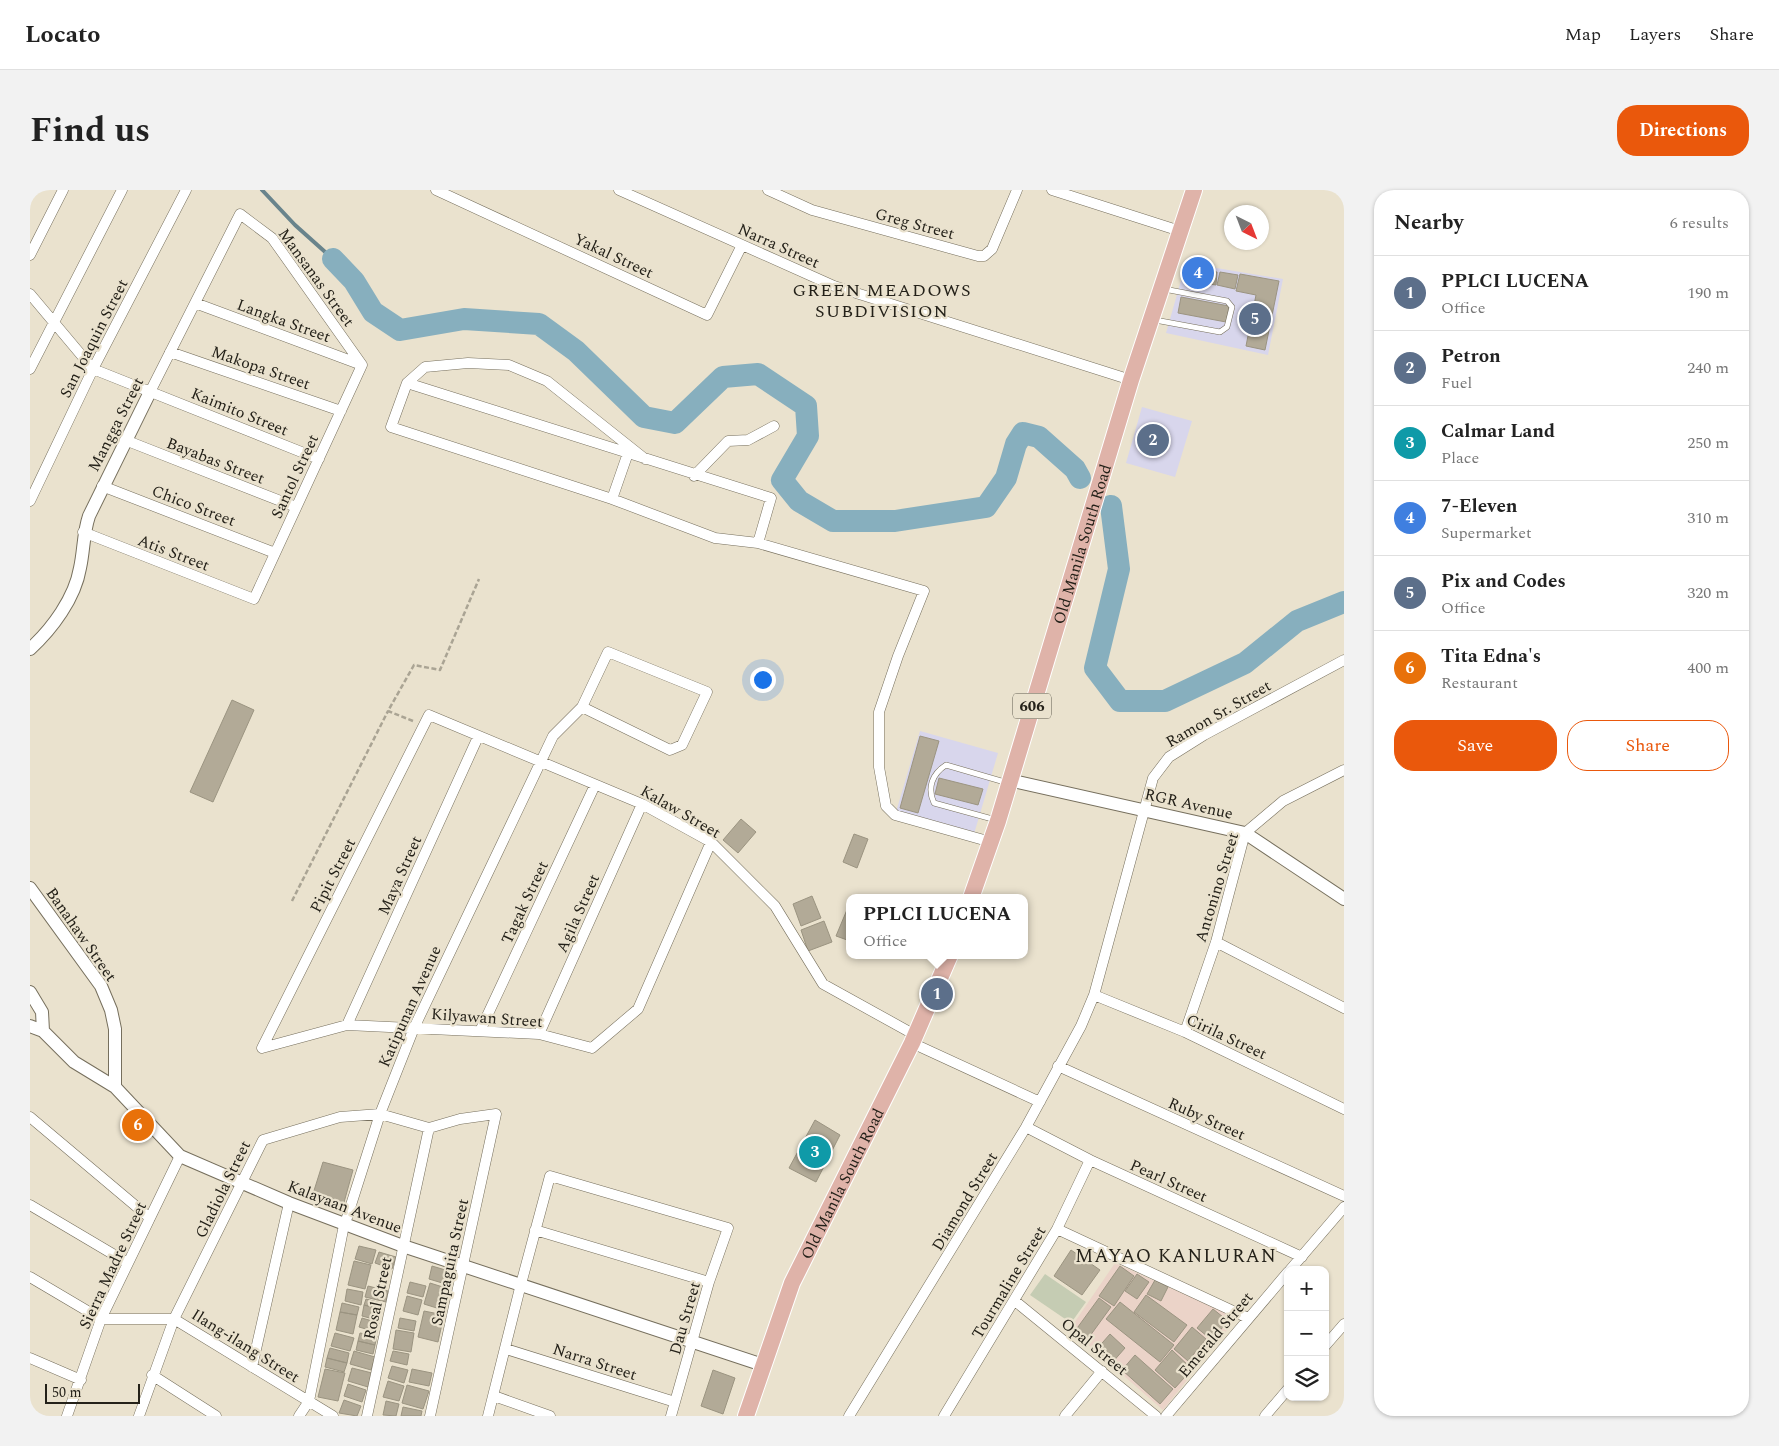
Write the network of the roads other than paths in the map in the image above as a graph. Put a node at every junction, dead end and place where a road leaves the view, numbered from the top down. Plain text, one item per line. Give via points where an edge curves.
1 (63, 190) edge
2 (122, 190) edge
3 (186, 190) edge
4 (436, 190) edge
5 (619, 190) edge
6 (768, 190) edge
7 (1017, 190) edge
8 (1052, 190) edge
9 (1194, 190) edge
10 (240, 214) joint
11 (1180, 231) junction
12 (742, 245) junction
13 (30, 255) edge
14 (1161, 288) junction
15 (30, 294) edge
16 (195, 303) junction
17 (1151, 319) junction
18 (54, 322) junction
19 (170, 352) junction
20 (362, 365) junction
21 (30, 369) edge
22 (93, 369) junction
23 (1131, 380) junction
24 (407, 383) junction
25 (150, 392) junction
26 (341, 411) junction
27 (774, 426) dead end
28 (125, 440) junction
29 (628, 453) junction
30 (319, 459) junction
31 (645, 459) junction
32 (694, 476) junction
33 (102, 486) junction
34 (612, 499) junction
35 (30, 501) edge
36 (296, 507) junction
37 (83, 532) junction
38 (758, 543) junction
39 (275, 553) junction
40 (254, 599) joint
41 (30, 649) edge
42 (1344, 660) edge
43 (582, 707) junction
44 (429, 715) joint
45 (478, 737) junction
46 (541, 761) junction
47 (1344, 770) edge
48 (1009, 782) junction
49 (595, 785) junction
50 (642, 804) junction
51 (1144, 809) junction
52 (998, 821) junction
53 (1245, 833) junction
54 (711, 842) junction
55 (991, 842) junction
56 (30, 888) edge
57 (972, 894) edge
58 (1344, 899) edge
59 (1216, 942) junction
60 (948, 959) edge
61 (30, 992) edge
62 (1094, 995) junction
63 (1344, 1008) edge
64 (347, 1025) junction
65 (30, 1026) edge
66 (414, 1028) junction
67 (44, 1031) junction
68 (480, 1031) junction
69 (1185, 1032) junction
70 (539, 1034) junction
71 (913, 1039) junction
72 (262, 1048) joint
73 (1058, 1066) junction
74 (114, 1087) junction
75 (1040, 1102) junction
76 (1344, 1109) edge
77 (380, 1114) junction
78 (30, 1117) edge
79 (1026, 1127) junction
80 (429, 1128) junction
81 (180, 1156) junction
82 (1090, 1160) junction
83 (243, 1182) junction
84 (1344, 1196) edge
85 (289, 1203) junction
86 (30, 1205) edge
87 (1344, 1207) edge
88 (150, 1218) junction
89 (345, 1225) junction
90 (535, 1230) junction
91 (1057, 1230) junction
92 (403, 1246) junction
93 (1302, 1256) junction
94 (128, 1263) junction
95 (464, 1264) junction
96 (1293, 1266) edge
97 (30, 1277) edge
98 (1284, 1277) edge
99 (709, 1282) junction
100 (521, 1284) junction
101 (1015, 1301) junction
102 (1248, 1318) junction
103 (101, 1319) junction
104 (174, 1319) junction
105 (1344, 1324) edge
106 (1329, 1341) edge
107 (692, 1343) junction
108 (506, 1349) junction
109 (30, 1358) edge
110 (762, 1365) junction
111 (252, 1367) junction
112 (1102, 1371) junction
113 (152, 1376) junction
114 (81, 1380) junction
115 (1284, 1394) edge
116 (494, 1396) junction
117 (309, 1401) junction
118 (674, 1402) junction
119 (67, 1416) edge
120 (139, 1416) edge
121 (216, 1416) edge
122 (299, 1416) edge
123 (333, 1416) edge
124 (367, 1416) edge
125 (430, 1416) edge
126 (488, 1416) edge
127 (550, 1416) edge
128 (671, 1416) edge
129 (746, 1416) edge
130 (849, 1416) edge
131 (944, 1416) edge
132 (1065, 1416) edge
133 (1156, 1416) edge
134 (1166, 1416) edge
135 (1265, 1416) edge

1 - 13 street
2 - 18 street
3 - 22 street, San Joaquin Street
4 - 12 street, Yakal Street via 707,315
5 - 12 street, Narra Street
6 - 7 street, Greg Street via 812,210 984,256 992,249
8 - 11 street
9 - 11 main road, Old Manila South Road / 606
10 - 16 street, Mangga Street
10 - 20 street, Mansanas Street via 272,238
11 - 14 main road, Old Manila South Road / 606
12 - 23 street, Narra Street via 834,286
14 - 17 main road, Old Manila South Road / 606
14 - 17 lane via 1227,301 1232,308 1227,328 1220,332
15 - 18 street
16 - 19 street, Mangga Street
16 - 20 street, Langka Street
17 - 23 main road, Old Manila South Road / 606
18 - 21 street
18 - 22 street
19 - 25 street, Mangga Street
19 - 26 street, Makopa Street
20 - 26 street, Santol Street
22 - 25 street, Kaimito Street
22 - 35 street, San Joaquin Street
23 - 48 main road, Old Manila South Road / 606
24 - 29 street
24 - 31 street via 425,367 468,363 508,365 547,382
24 - 34 street via 391,427
25 - 28 street, Mangga Street
25 - 30 street, Kaimito Street
26 - 30 street, Santol Street
27 - 32 street via 748,440 728,441
28 - 33 street, Mangga Street
28 - 36 street, Bayabas Street
29 - 31 street
29 - 34 street
30 - 36 street, Santol Street
31 - 32 street
32 - 38 street via 771,498
33 - 37 street, Mangga Street
33 - 39 street, Chico Street
34 - 38 street via 715,538
36 - 39 street, Santol Street
37 - 40 street, Atis Street
37 - 41 street, Mangga Street via 77,582 57,618
38 - 55 street via 924,591 879,712 879,767 886,806 895,815
39 - 40 street, Santol Street
42 - 51 street, Ramon Sr. Street via 1169,757 1153,778
43 - 43 street, Katipunan Avenue via 670,750 682,745 707,692 608,652
43 - 46 street, Katipunan Avenue via 553,736
44 - 45 street, Kalaw Street
44 - 72 street, Pipit Street
45 - 46 street, Kalaw Street
45 - 64 street, Maya Street
46 - 49 street, Kalaw Street
46 - 66 street, Katipunan Avenue
47 - 53 street, Antonino Street via 1283,801
48 - 51 street, RGR Avenue
48 - 52 main road, Old Manila South Road / 606
48 - 52 lane via 946,765 931,783 930,794 934,803
49 - 50 street, Kalaw Street
49 - 68 street, Tagak Street
50 - 54 street, Kalaw Street
50 - 70 street, Agila Street
51 - 53 street, RGR Avenue
51 - 62 street, Ramon Sr. Street
52 - 55 main road, Old Manila South Road / 606
53 - 58 street, RGR Avenue
53 - 59 street, Antonino Street
54 - 70 street, Kilyawan Street via 638,1009 592,1048
54 - 71 street, Kalaw Street via 775,906 823,984
55 - 57 main road, Old Manila South Road / 606
56 - 74 street, Banahaw Street via 101,986 115,1029
59 - 63 street
59 - 69 street, Antonino Street
60 - 71 main road, Old Manila South Road
61 - 67 street via 42,1012
62 - 69 street, Cirila Street
62 - 73 street, Diamond Street
64 - 66 street, Kilyawan Street
64 - 72 street, Kilyawan Street
65 - 67 street, Kalayaan Avenue
66 - 68 street, Kilyawan Street
66 - 77 street, Katipunan Avenue
67 - 74 street, Kalayaan Avenue via 74,1062
68 - 70 street, Kilyawan Street
69 - 76 street, Cirila Street
71 - 75 street, Kalaw Street
71 - 110 main road, Old Manila South Road via 792,1283
73 - 75 street, Diamond Street
73 - 84 street, Ruby Street
74 - 81 street, Kalayaan Avenue
75 - 79 street, Diamond Street
77 - 80 street, Gladiola Street
77 - 83 street, Gladiola Street via 340,1117 263,1140
77 - 89 street, Katipunan Avenue
78 - 88 street
79 - 82 street, Pearl Street
79 - 130 street, Diamond Street
80 - 92 street, Rosal Street
80 - 95 street, Sampaguita Street via 496,1114
81 - 83 street, Kalayaan Avenue
81 - 88 street, Sierra Madre Street
82 - 91 street, Tourmaline Street
82 - 93 street, Pearl Street
83 - 85 street, Kalayaan Avenue
83 - 104 street, Gladiola Street
85 - 89 street, Kalayaan Avenue
85 - 111 street
86 - 94 street
87 - 93 street, Emerald Street
88 - 94 street, Sierra Madre Street
89 - 92 street, Kalayaan Avenue
89 - 117 street, Katipunan Avenue
90 - 99 street
90 - 99 street, Dau Street via 550,1176 728,1228
90 - 100 street
91 - 101 street, Tourmaline Street
91 - 102 street
92 - 95 street, Kalayaan Avenue
92 - 124 street, Rosal Street
93 - 96 street, Emerald Street
94 - 103 street, Sierra Madre Street
95 - 100 street, Kalayaan Avenue
95 - 125 street, Sampaguita Street
97 - 103 street
98 - 102 street, Emerald Street
99 - 107 street, Dau Street
100 - 107 street, Kalayaan Avenue
100 - 108 street
101 - 112 street, Opal Street
101 - 131 street, Tourmaline Street
102 - 134 street, Emerald Street
103 - 104 street, Ilang-ilang Street
103 - 114 street, Sierra Madre Street
104 - 111 street, Ilang-ilang Street
104 - 113 street, Gladiola Street
105 - 106 street
107 - 110 street, Kalayaan Avenue
107 - 118 street, Dau Street
108 - 116 street
108 - 118 street, Narra Street
109 - 114 street
110 - 129 main road, Old Manila South Road
111 - 117 street, Ilang-ilang Street
112 - 132 street
112 - 133 street, Opal Street
113 - 120 street, Gladiola Street
113 - 121 street
114 - 119 street, Sierra Madre Street
115 - 135 street
116 - 126 street
116 - 127 street
117 - 122 street
117 - 123 street, Ilang-ilang Street
118 - 128 street, Dau Street

